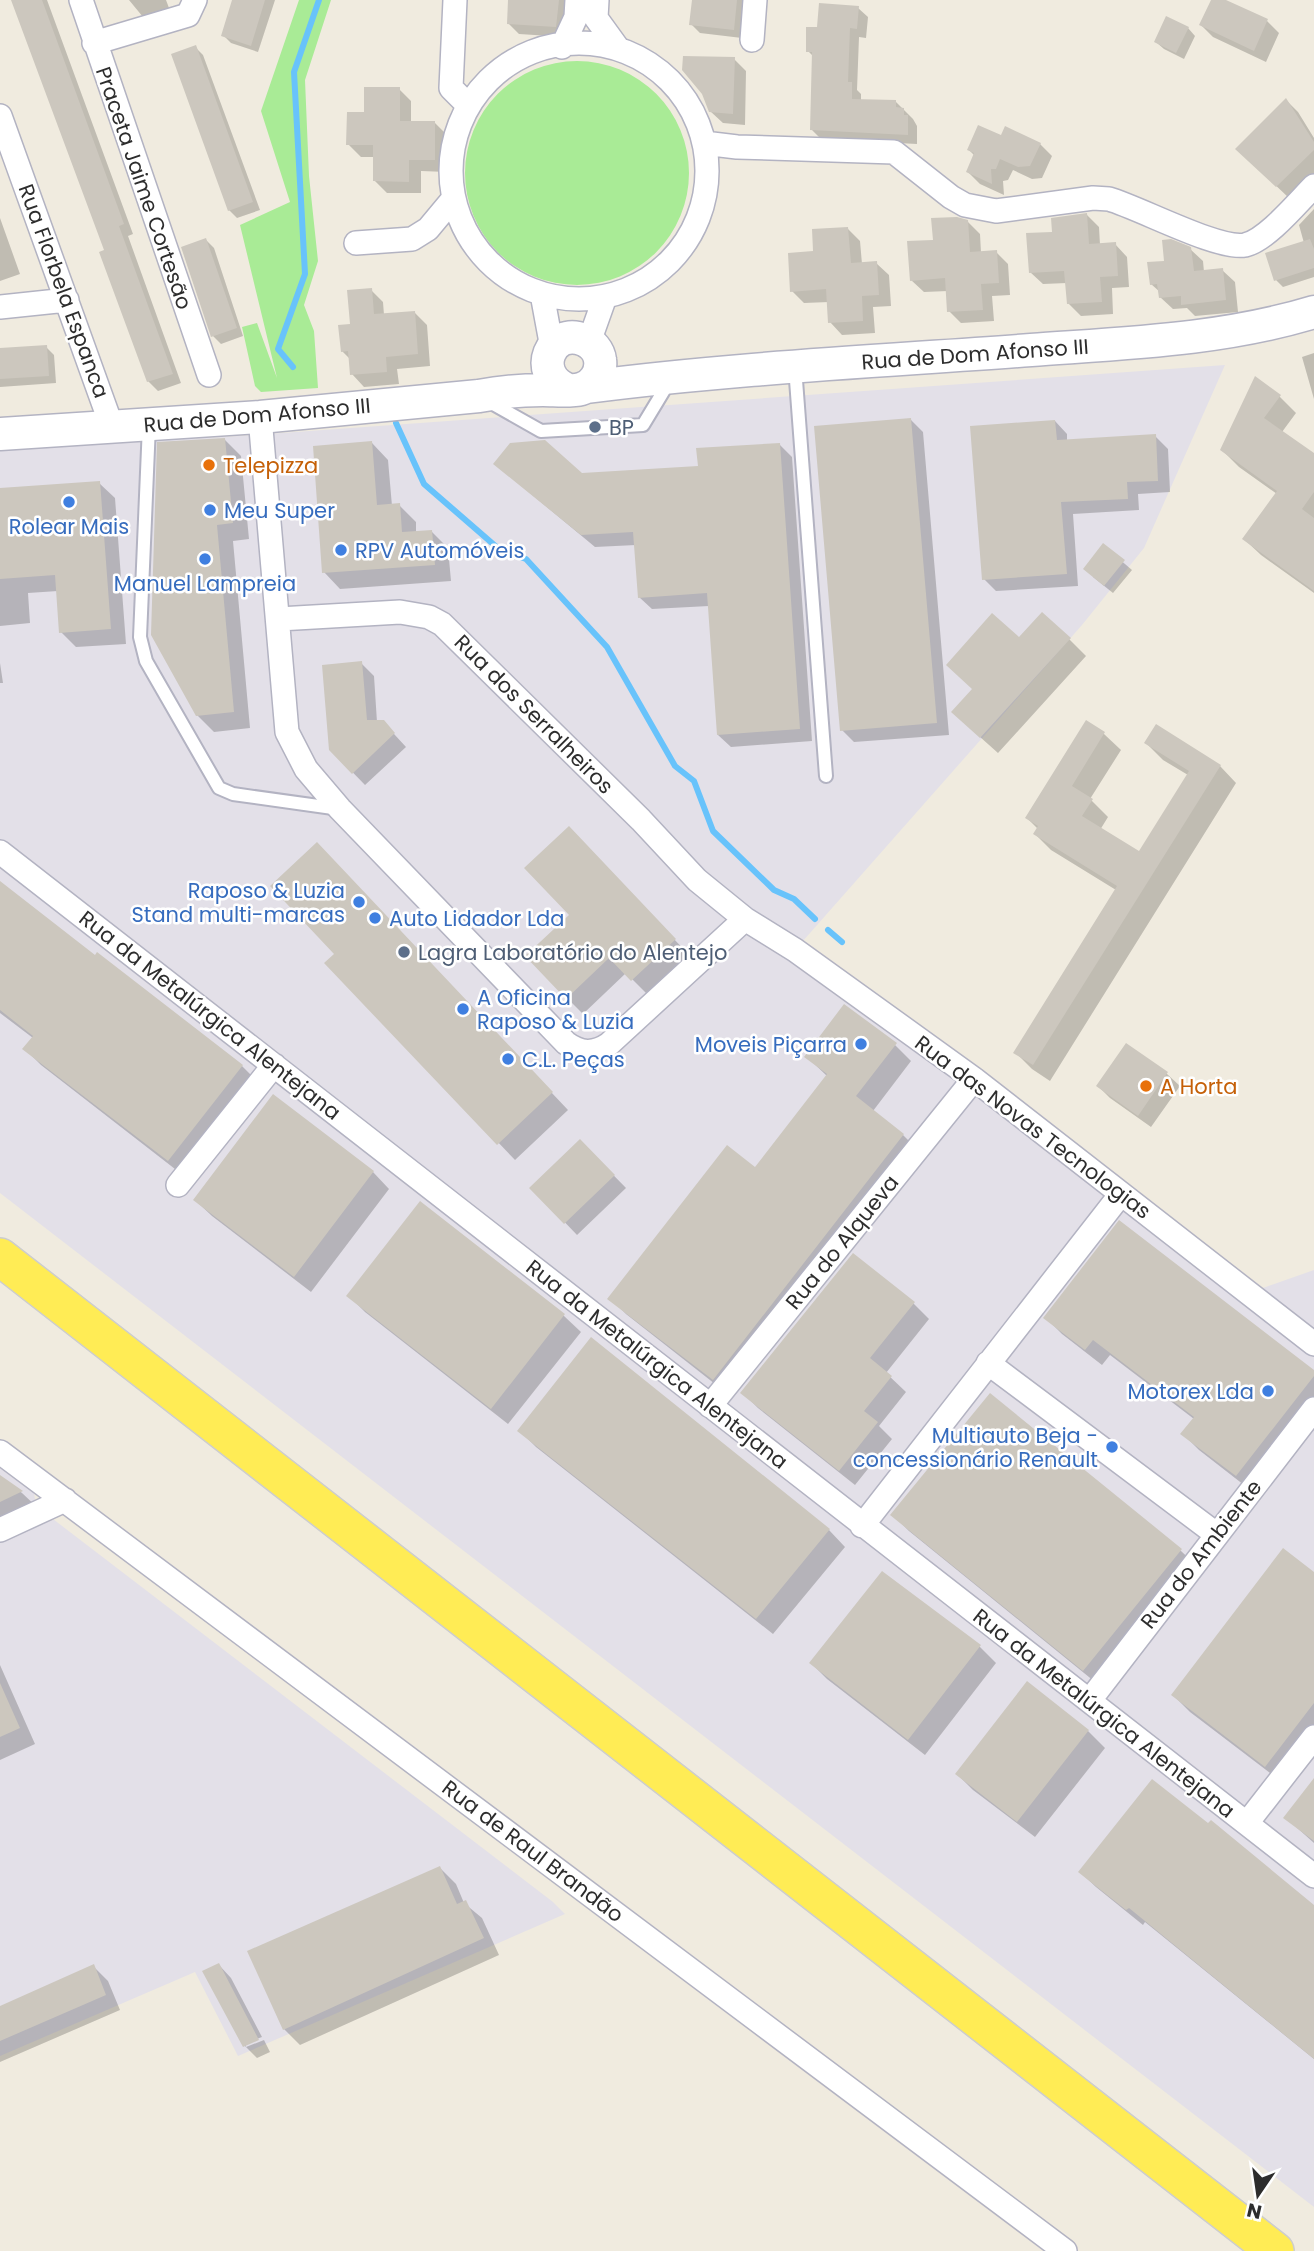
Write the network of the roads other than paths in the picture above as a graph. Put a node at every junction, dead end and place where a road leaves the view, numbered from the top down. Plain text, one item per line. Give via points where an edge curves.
1 (81, 0) edge
2 (195, 0) edge
3 (455, 0) edge
4 (577, 0) edge
5 (597, 0) edge
6 (755, 0) edge
7 (752, 40) dead end
8 (94, 43) junction
9 (562, 47) junction
10 (617, 47) junction
11 (468, 106) junction
12 (0, 116) edge
13 (704, 143) junction
14 (737, 147) junction
15 (707, 177) junction
16 (1314, 186) edge
17 (453, 199) junction
18 (356, 243) dead end
19 (542, 294) junction
20 (605, 297) junction
21 (67, 300) junction
22 (0, 307) edge
23 (1314, 312) edge
24 (550, 352) junction
25 (795, 366) junction
26 (586, 370) junction
27 (209, 375) dead end
28 (671, 378) junction
29 (514, 390) junction
30 (479, 396) junction
31 (260, 417) junction
32 (149, 425) junction
33 (113, 427) junction
34 (0, 434) edge
35 (279, 619) junction
36 (826, 776) dead end
37 (340, 809) junction
38 (0, 852) edge
39 (745, 919) junction
40 (274, 1065) junction
41 (974, 1079) junction
42 (178, 1185) dead end
43 (1121, 1194) junction
44 (0, 1257) edge
45 (1314, 1344) edge
46 (988, 1363) junction
47 (710, 1406) junction
48 (1314, 1409) edge
49 (0, 1452) edge
50 (65, 1500) junction
51 (862, 1526) junction
52 (0, 1530) edge
53 (1216, 1534) junction
54 (1090, 1700) junction
55 (1314, 1737) edge
56 (1247, 1823) junction
57 (1314, 1876) edge
58 (1065, 2251) edge
59 (1275, 2251) edge

1 - 8 street, Praceta Jaime Cortesão
2 - 8 street via 188,15
3 - 11 street via 451,88
4 - 9 street via 576,17
5 - 10 street via 596,18
6 - 7 street
8 - 27 street, Praceta Jaime Cortesão
9 - 10 street via 579,43
9 - 11 street via 518,58 490,78
10 - 13 street via 659,71 679,91 695,116
11 - 17 street via 452,150
12 - 21 street, Rua Florbela Espanca
13 - 14 street
13 - 15 street
14 - 15 street
14 - 16 street via 894,152 951,197 980,210 1109,199 1223,244 1245,245 1264,235
15 - 20 street via 701,211 687,241 665,267 637,286
17 - 18 street via 421,235 403,241
17 - 19 street via 465,231 485,258 511,280
19 - 20 street via 573,299
19 - 24 street
20 - 26 street
21 - 22 street
21 - 33 street, Rua Florbela Espanca
23 - 25 main road, Rua de Dom Afonso III via 1250,329 1167,340
24 - 26 main road via 547,365 553,380
24 - 26 main road via 565,338 582,338
24 - 29 main road
25 - 28 main road, Rua de Dom Afonso III
25 - 36 lane
26 - 28 main road, Rua de Dom Afonso III via 634,381
26 - 29 main road, Rua de Dom Afonso III
28 - 30 lane via 643,425 541,431
29 - 30 main road, Rua de Dom Afonso III
30 - 31 main road, Rua de Dom Afonso III
31 - 32 main road, Rua de Dom Afonso III
31 - 35 street
32 - 33 main road, Rua de Dom Afonso III
32 - 37 lane via 140,637 146,661 219,788 233,794
33 - 34 main road, Rua de Dom Afonso III
35 - 37 street via 287,732 306,769
35 - 39 street, Rua dos Serralheiros via 407,613 442,624 697,880
37 - 39 street via 566,1043 583,1052 609,1044
38 - 40 street, Rua da Metalúrgica Alentejana
39 - 41 street, Rua das Novas Tecnologias
40 - 42 street
40 - 47 street, Rua da Metalúrgica Alentejana
41 - 43 street, Rua das Novas Tecnologias
41 - 47 street, Rua do Alqueva
43 - 45 street, Rua das Novas Tecnologias
43 - 46 street
44 - 59 main road
46 - 51 street
46 - 53 street
47 - 51 street, Rua da Metalúrgica Alentejana
48 - 53 street, Rua do Ambiente
49 - 50 street, Rua de Raul Brandão
50 - 52 street
50 - 58 street, Rua de Raul Brandão
51 - 54 street, Rua da Metalúrgica Alentejana
53 - 54 street, Rua do Ambiente
54 - 56 street, Rua da Metalúrgica Alentejana
55 - 56 street
56 - 57 street, Rua da Metalúrgica Alentejana

